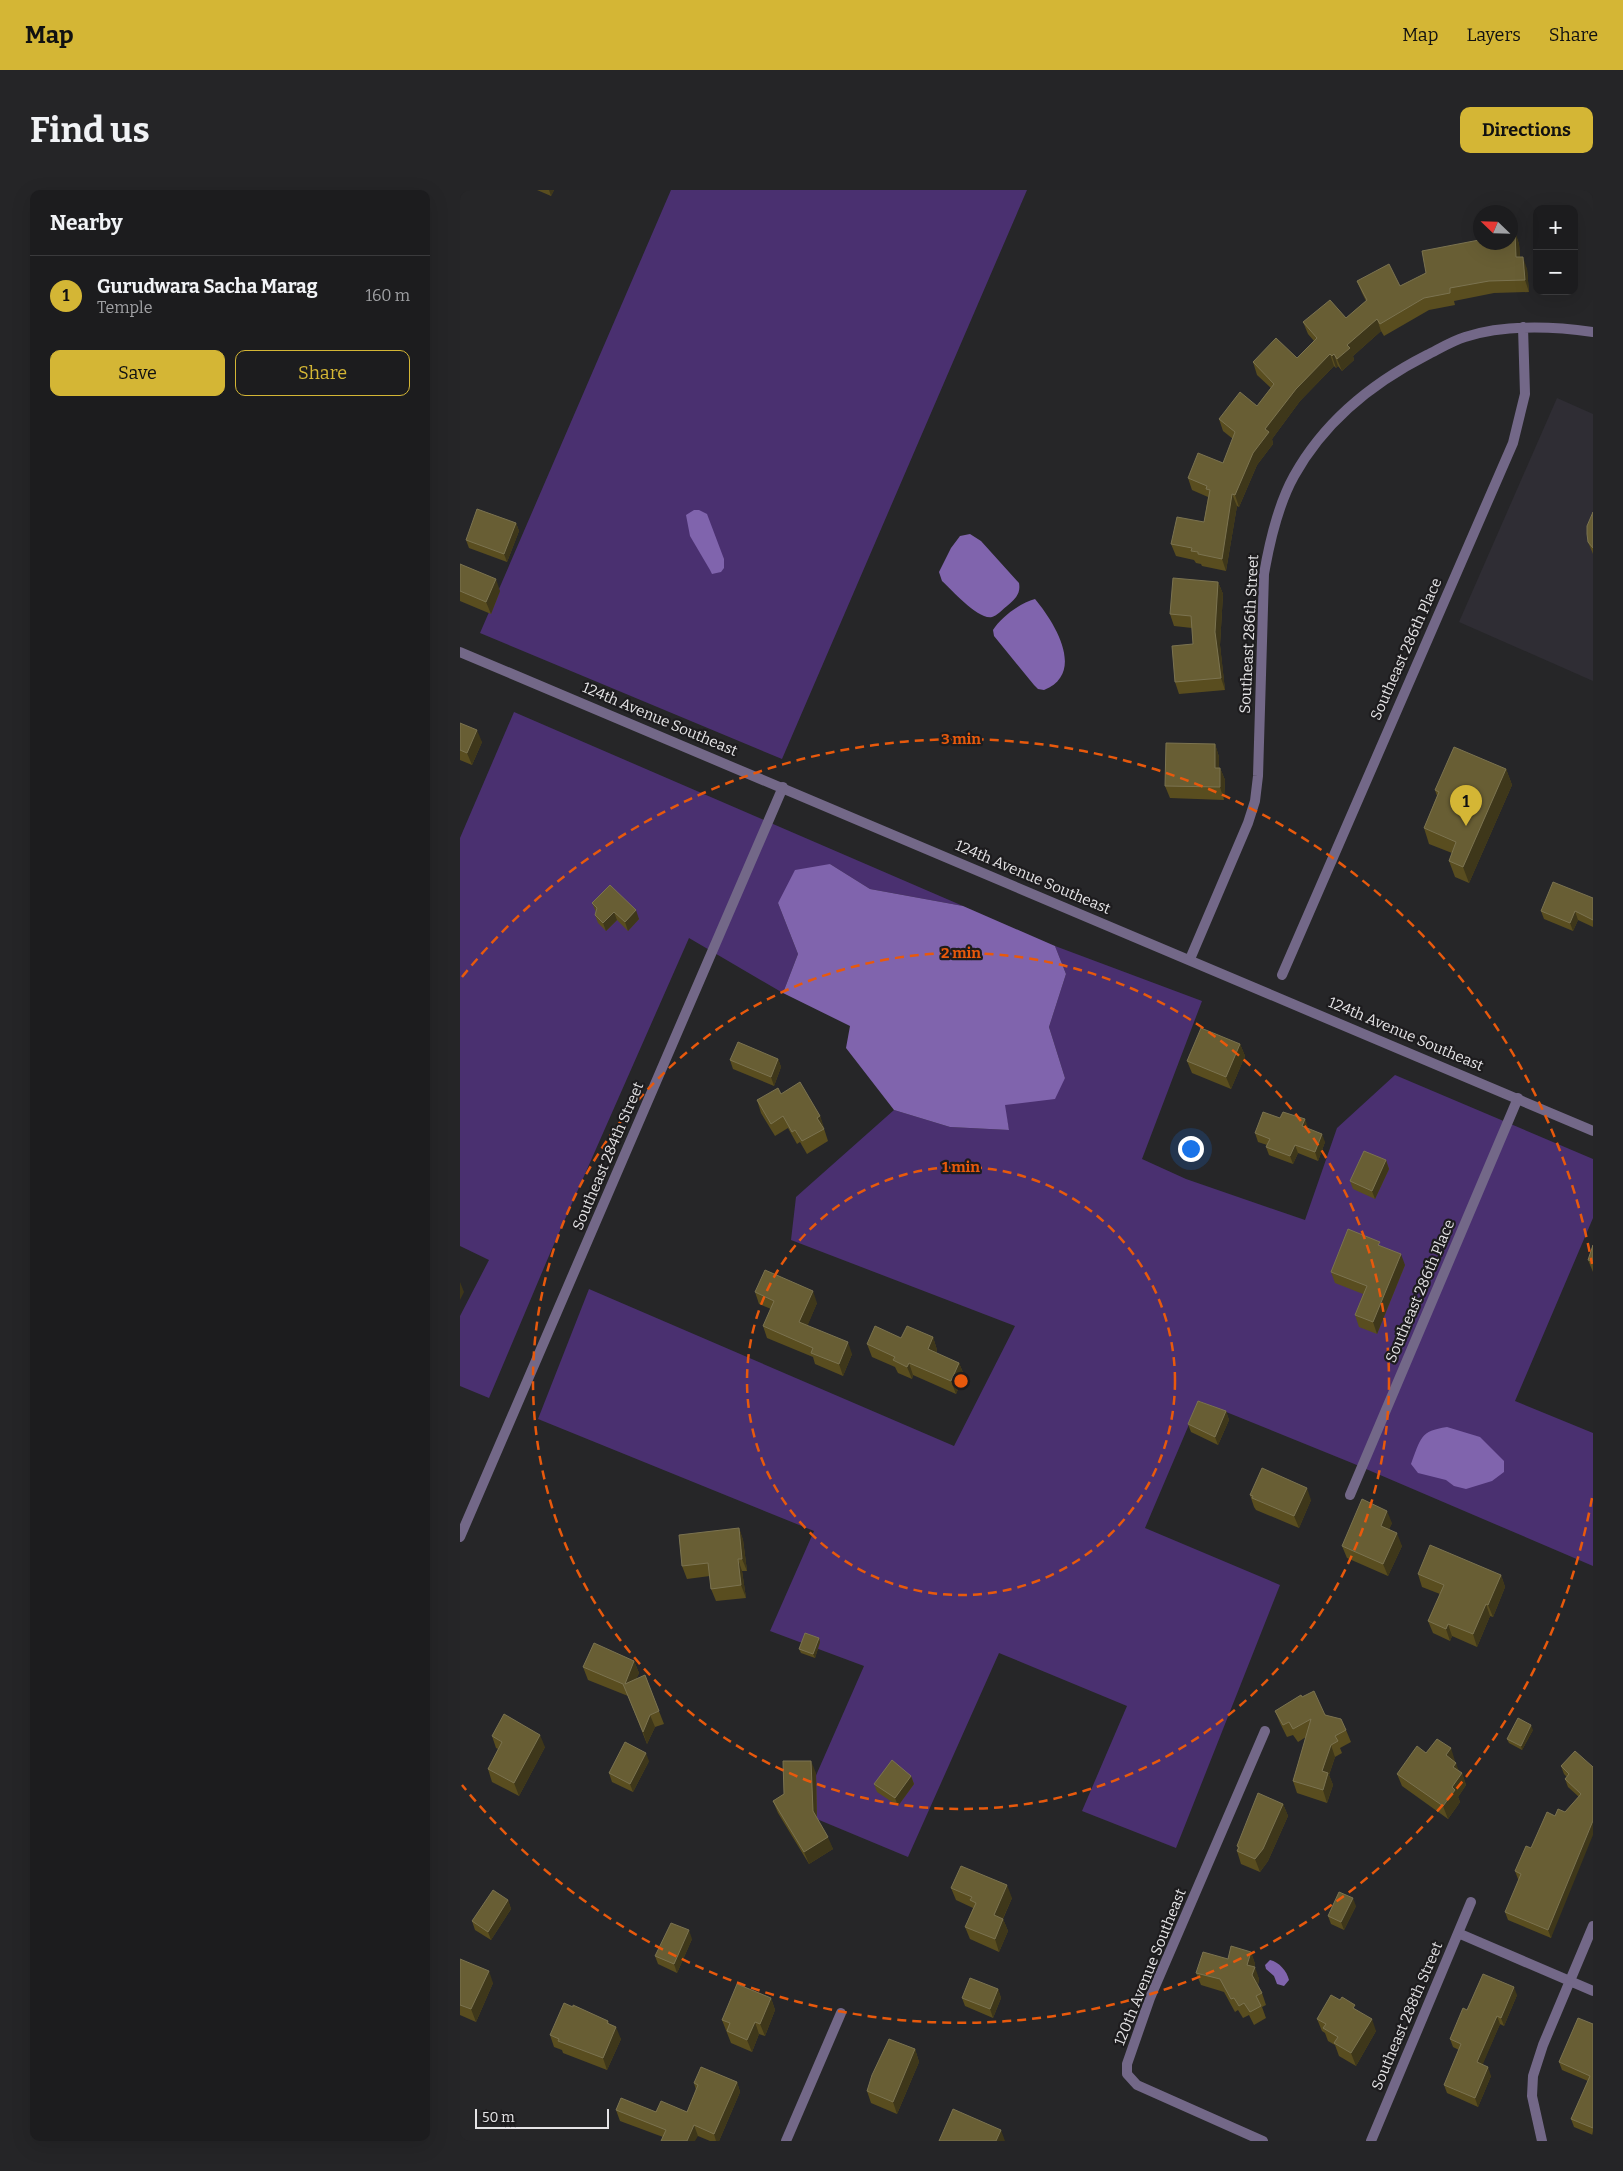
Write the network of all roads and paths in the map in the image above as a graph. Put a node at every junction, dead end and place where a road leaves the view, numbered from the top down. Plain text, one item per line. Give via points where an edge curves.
1 (1523, 327) junction
2 (1593, 332) edge
3 (460, 652) edge
4 (783, 788) junction
5 (1190, 959) junction
6 (1282, 975) dead end
7 (1518, 1098) junction
8 (1593, 1131) edge
9 (1350, 1496) dead end
10 (460, 1537) edge
11 (1265, 1731) dead end
12 (1471, 1902) dead end
13 (1593, 1926) edge
14 (1458, 1933) junction
15 (1570, 1981) junction
16 (1593, 1991) edge
17 (841, 2013) dead end
18 (1542, 2140) edge
19 (786, 2141) edge
20 (1263, 2141) edge
21 (1371, 2141) edge

1 - 2 street, Southeast 286th Street
1 - 5 street, Southeast 286th Street via 1464,338 1403,367 1372,387 1320,439 1294,477 1270,541 1264,574 1255,801
1 - 6 street, Southeast 286th Place via 1525,394 1512,443
3 - 4 street, 124th Avenue Southeast
4 - 5 street, 124th Avenue Southeast
4 - 10 street, Southeast 284th Street
5 - 7 street, 124th Avenue Southeast
7 - 8 street, 124th Avenue Southeast
7 - 9 street, Southeast 286th Place
11 - 20 street, 120th Avenue Southeast via 1150,1998 1126,2074 1137,2085
12 - 14 street, Southeast 288th Street
13 - 15 street
14 - 15 street
14 - 21 street, Southeast 288th Street
15 - 16 street
15 - 18 street via 1533,2076 1532,2096
17 - 19 street

